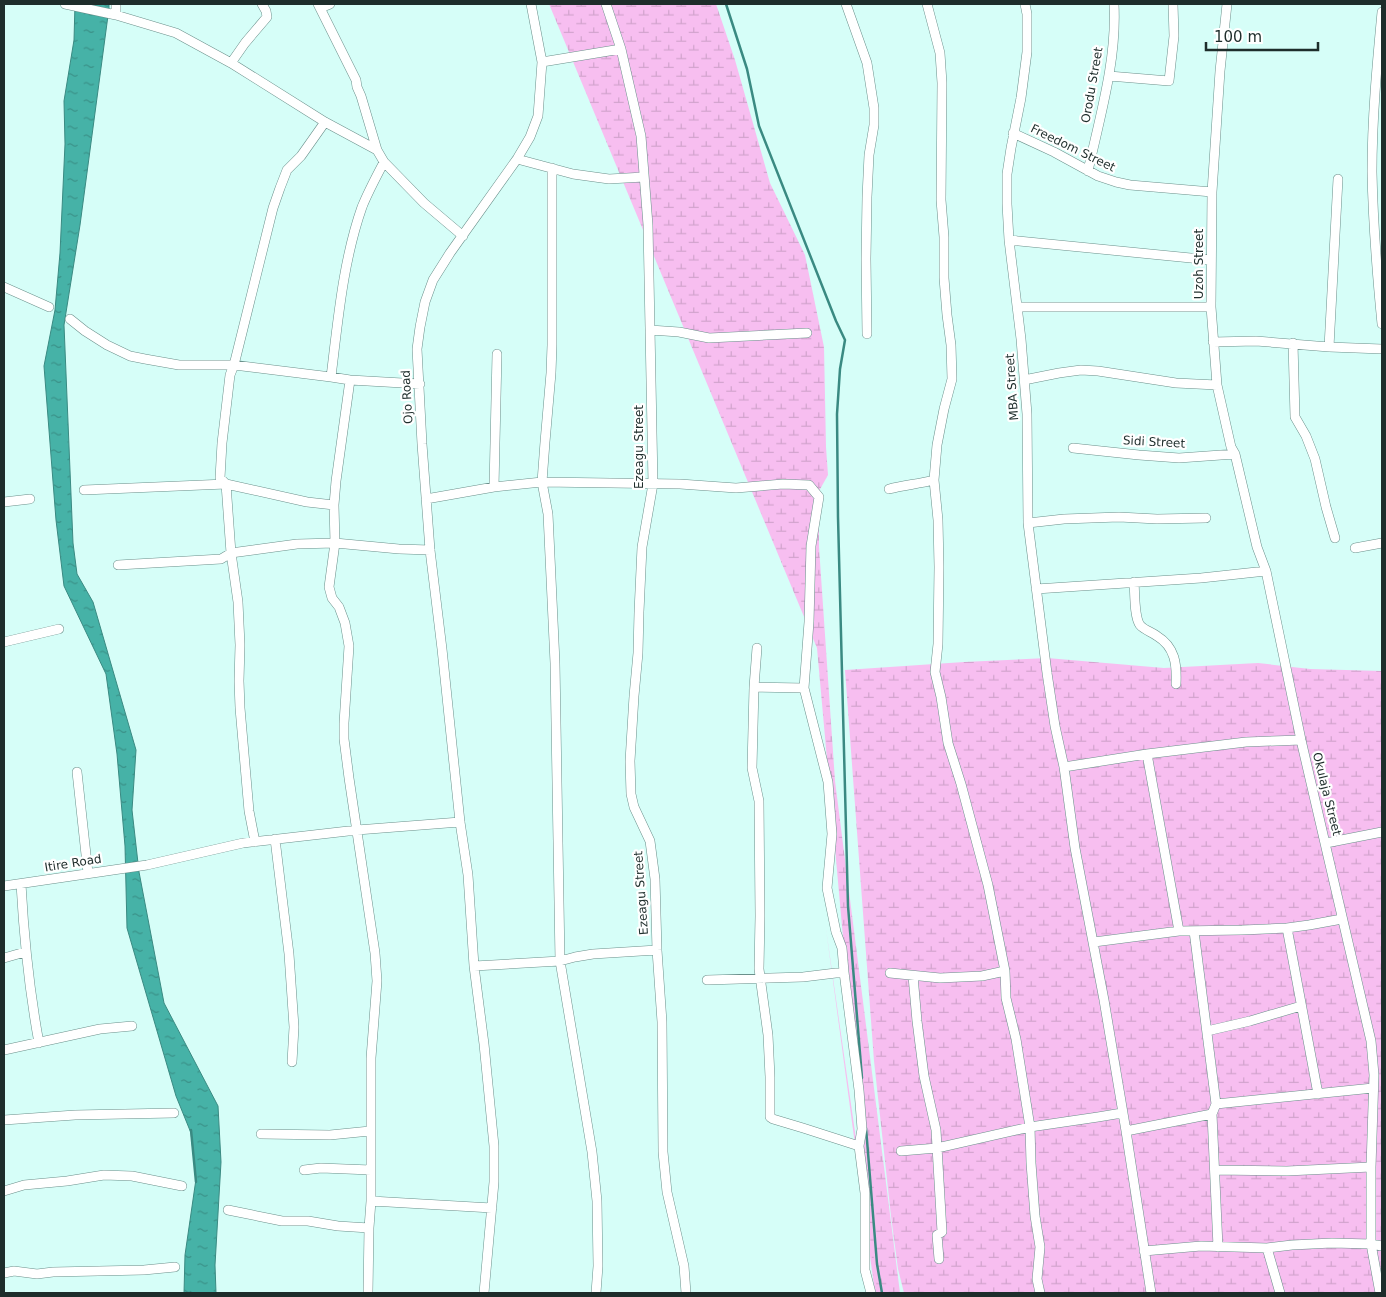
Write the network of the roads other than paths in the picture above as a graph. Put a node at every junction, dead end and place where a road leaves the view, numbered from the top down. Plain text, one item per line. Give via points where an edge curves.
1 (65, 4) edge
2 (116, 4) edge
3 (262, 4) edge
4 (330, 4) edge
5 (531, 4) edge
6 (606, 4) edge
7 (846, 4) edge
8 (927, 4) edge
9 (1025, 4) edge
10 (1114, 4) edge
11 (1173, 4) edge
12 (1227, 4) edge
13 (319, 6) edge
14 (1382, 12) edge
15 (115, 15) junction
16 (621, 49) junction
17 (542, 62) junction
18 (231, 63) junction
19 (1109, 76) junction
20 (325, 122) junction
21 (1013, 133) junction
22 (377, 150) junction
23 (517, 159) junction
24 (384, 162) junction
25 (552, 168) junction
26 (1088, 171) junction
27 (644, 178) junction
28 (1338, 180) dead end
29 (1212, 192) junction
30 (463, 236) junction
31 (1009, 240) junction
32 (1211, 260) junction
33 (4, 287) edge
34 (49, 307) dead end
35 (1017, 307) junction
36 (1211, 307) junction
37 (70, 319) dead end
38 (1382, 324) edge
39 (650, 330) junction
40 (807, 333) dead end
41 (867, 334) dead end
42 (1213, 342) junction
43 (1293, 343) junction
44 (1329, 347) junction
45 (1382, 349) edge
46 (497, 354) dead end
47 (234, 365) junction
48 (331, 377) junction
49 (350, 380) junction
50 (1024, 380) junction
51 (420, 384) junction
52 (1217, 385) junction
53 (1072, 448) dead end
54 (1234, 454) junction
55 (934, 480) junction
56 (542, 482) junction
57 (226, 484) junction
58 (652, 484) junction
59 (494, 487) junction
60 (889, 489) dead end
61 (84, 490) dead end
62 (30, 499) dead end
63 (426, 499) junction
64 (4, 502) edge
65 (334, 505) junction
66 (1206, 518) dead end
67 (1251, 521) joint
68 (1028, 523) junction
69 (1335, 538) dead end
70 (335, 543) junction
71 (1382, 543) edge
72 (1355, 548) dead end
73 (430, 550) junction
74 (231, 553) junction
75 (118, 566) dead end
76 (1266, 571) junction
77 (1134, 582) junction
78 (1036, 589) junction
79 (59, 629) dead end
80 (4, 642) edge
81 (757, 648) dead end
82 (1176, 684) dead end
83 (754, 687) junction
84 (804, 688) junction
85 (1301, 740) junction
86 (1147, 754) junction
87 (1064, 767) junction
88 (77, 772) dead end
89 (460, 822) junction
90 (357, 830) junction
91 (1382, 832) edge
92 (275, 839) junction
93 (255, 842) junction
94 (1326, 843) junction
95 (88, 873) junction
96 (21, 884) junction
97 (4, 886) edge
98 (1342, 919) junction
99 (1287, 928) junction
100 (1179, 931) junction
101 (1194, 931) junction
102 (1094, 942) junction
103 (657, 950) junction
104 (25, 952) junction
105 (4, 958) edge
106 (560, 961) junction
107 (474, 966) junction
108 (1005, 971) junction
109 (844, 972) junction
110 (890, 974) dead end
111 (913, 976) junction
112 (760, 978) junction
113 (707, 980) dead end
114 (1301, 1006) junction
115 (132, 1026) dead end
116 (1207, 1031) junction
117 (39, 1043) junction
118 (4, 1050) edge
119 (292, 1062) dead end
120 (1378, 1075) edge
121 (1373, 1088) junction
122 (1318, 1094) junction
123 (1216, 1104) junction
124 (174, 1112) dead end
125 (1122, 1113) junction
126 (1212, 1114) junction
127 (4, 1120) edge
128 (1030, 1127) junction
129 (370, 1131) junction
130 (1126, 1131) junction
131 (261, 1134) dead end
132 (859, 1146) junction
133 (937, 1148) junction
134 (901, 1150) dead end
135 (1371, 1167) junction
136 (304, 1170) dead end
137 (371, 1170) junction
138 (1215, 1170) junction
139 (182, 1186) dead end
140 (4, 1191) edge
141 (371, 1201) junction
142 (492, 1208) junction
143 (228, 1210) dead end
144 (369, 1228) junction
145 (1371, 1244) junction
146 (1382, 1246) edge
147 (1218, 1247) junction
148 (1267, 1248) junction
149 (1144, 1251) junction
150 (939, 1259) dead end
151 (176, 1267) dead end
152 (4, 1272) edge
153 (368, 1293) edge
154 (484, 1293) edge
155 (596, 1293) edge
156 (686, 1293) edge
157 (871, 1293) edge
158 (1040, 1293) edge
159 (1151, 1293) edge
160 (1280, 1293) edge
161 (1380, 1293) edge

1 - 15 street
2 - 15 street
3 - 18 street via 267,17
4 - 13 street
5 - 17 street, Ojo Road
6 - 16 street, Ezeagu Street
7 - 41 street via 867,63 874,108 867,197
8 - 55 street via 940,52 941,200 952,380 937,445
9 - 21 street, MBA Street via 1027,52
10 - 19 street, Orodu Street
11 - 19 street via 1174,36 1169,82
12 - 29 street, Uzoh Street
13 - 22 street via 356,80
14 - 38 street via 1372,172
15 - 18 street via 176,33
16 - 17 street
16 - 27 street, Ezeagu Street via 641,136
17 - 23 street, Ojo Road via 538,116
18 - 20 street
19 - 26 street, Orodu Street
20 - 22 street
20 - 47 street via 288,170 280,188
21 - 26 street, Freedom Street
21 - 31 street, MBA Street via 1007,174
22 - 24 street
23 - 25 street
23 - 30 street, Ojo Road
24 - 30 street via 424,203
24 - 48 street via 362,208 352,245 342,287
25 - 27 street via 609,179
25 - 56 street via 551,364
26 - 29 street, Freedom Street via 1130,185
27 - 39 street, Ezeagu Street
28 - 44 street
29 - 32 street, Uzoh Street
30 - 51 street, Ojo Road via 433,280 425,302 417,350
31 - 32 street
31 - 35 street, MBA Street
32 - 36 street, Uzoh Street
33 - 34 street
35 - 36 street
35 - 50 street, MBA Street
36 - 42 street, Uzoh Street
37 - 47 street via 130,356 180,365
39 - 40 street via 709,338
39 - 58 street, Ezeagu Street
42 - 43 street
42 - 52 street, Uzoh Street
43 - 44 street
43 - 69 street via 1295,417 1315,459
44 - 45 street
46 - 59 street
47 - 48 street
47 - 57 street via 230,375 220,468 220,478
48 - 49 street
49 - 51 street
49 - 65 street
50 - 52 street via 1081,370 1176,383
50 - 68 street, MBA Street
51 - 63 street, Ojo Road
52 - 54 street, Uzoh Street
53 - 54 street, Sidi Street via 1179,458
54 - 67 street, Uzoh Street
55 - 60 street
55 - 108 street via 939,567 935,672 948,742 988,885
56 - 58 street
56 - 59 street
56 - 106 street via 548,514 555,663
57 - 61 street
57 - 65 street
57 - 74 street
58 - 84 street via 736,488 809,485 819,497 811,546
58 - 103 street, Ezeagu Street via 642,547 630,761 634,807 650,840 653,859
59 - 63 street
62 - 64 street
63 - 73 street, Ojo Road
65 - 70 street
66 - 68 street via 1119,517
67 - 76 street, Okulaja Street via 1256,547
68 - 78 street, MBA Street
70 - 73 street
70 - 74 street via 297,544
70 - 90 street via 329,587 345,623 349,646 344,739
71 - 72 street
73 - 89 street, Ojo Road
74 - 75 street via 221,559
74 - 93 street via 238,602 240,708 249,811
76 - 77 street
76 - 85 street, Okulaja Street
77 - 78 street
77 - 82 street via 1140,624 1164,641 1173,652 1177,667
78 - 87 street, MBA Street
79 - 80 street
81 - 83 street
83 - 84 street
83 - 112 street via 752,768 759,801
84 - 109 street via 828,782 832,834 827,888 842,948
85 - 86 street via 1246,742
85 - 94 street, Okulaja Street
86 - 87 street
86 - 100 street
87 - 102 street, MBA Street via 1075,848
88 - 95 street
89 - 90 street, Itire Road
89 - 107 street, Ojo Road via 468,875
90 - 92 street, Itire Road
90 - 129 street via 377,981
91 - 94 street
92 - 93 street, Itire Road
92 - 119 street via 289,954 294,1027
93 - 95 street, Itire Road via 147,865
94 - 98 street, Okulaja Street
95 - 96 street, Itire Road
96 - 97 street, Itire Road
96 - 104 street
98 - 99 street
98 - 120 street, Okulaja Street
99 - 101 street
99 - 114 street
100 - 101 street
100 - 102 street
101 - 116 street
102 - 125 street, MBA Street
103 - 106 street via 593,954
103 - 156 street, Ezeagu Street via 662,1022 663,1152
104 - 105 street
104 - 117 street
106 - 107 street
106 - 155 street via 592,1152 597,1201
107 - 142 street, Ojo Road via 494,1146
108 - 111 street via 960,978
108 - 128 street via 1006,998
109 - 112 street
109 - 132 street via 859,1090 862,1130
110 - 111 street
111 - 133 street via 919,1047
112 - 113 street
112 - 132 street via 768,1035 770,1117
114 - 116 street
114 - 122 street
115 - 117 street via 100,1029
116 - 123 street
117 - 118 street
120 - 121 street, Okulaja Street
121 - 122 street
121 - 135 street, Okulaja Street
122 - 123 street
123 - 126 street
124 - 127 street
125 - 128 street
125 - 130 street, MBA Street
126 - 130 street
126 - 138 street
128 - 133 street
128 - 158 street via 1040,1248 1037,1279
129 - 131 street
129 - 137 street
130 - 149 street, MBA Street
132 - 157 street via 865,1193 865,1270
133 - 134 street
133 - 150 street via 942,1232 938,1235
135 - 138 street
135 - 145 street, Okulaja Street
136 - 137 street
137 - 141 street
138 - 147 street
139 - 140 street via 132,1176 104,1175 24,1185
141 - 142 street
141 - 144 street
142 - 154 street, Ojo Road
143 - 144 street via 282,1221
144 - 153 street
145 - 146 street
145 - 148 street
145 - 161 street, Okulaja Street
147 - 148 street
147 - 149 street
148 - 160 street
149 - 159 street, MBA Street
151 - 152 street via 37,1274

